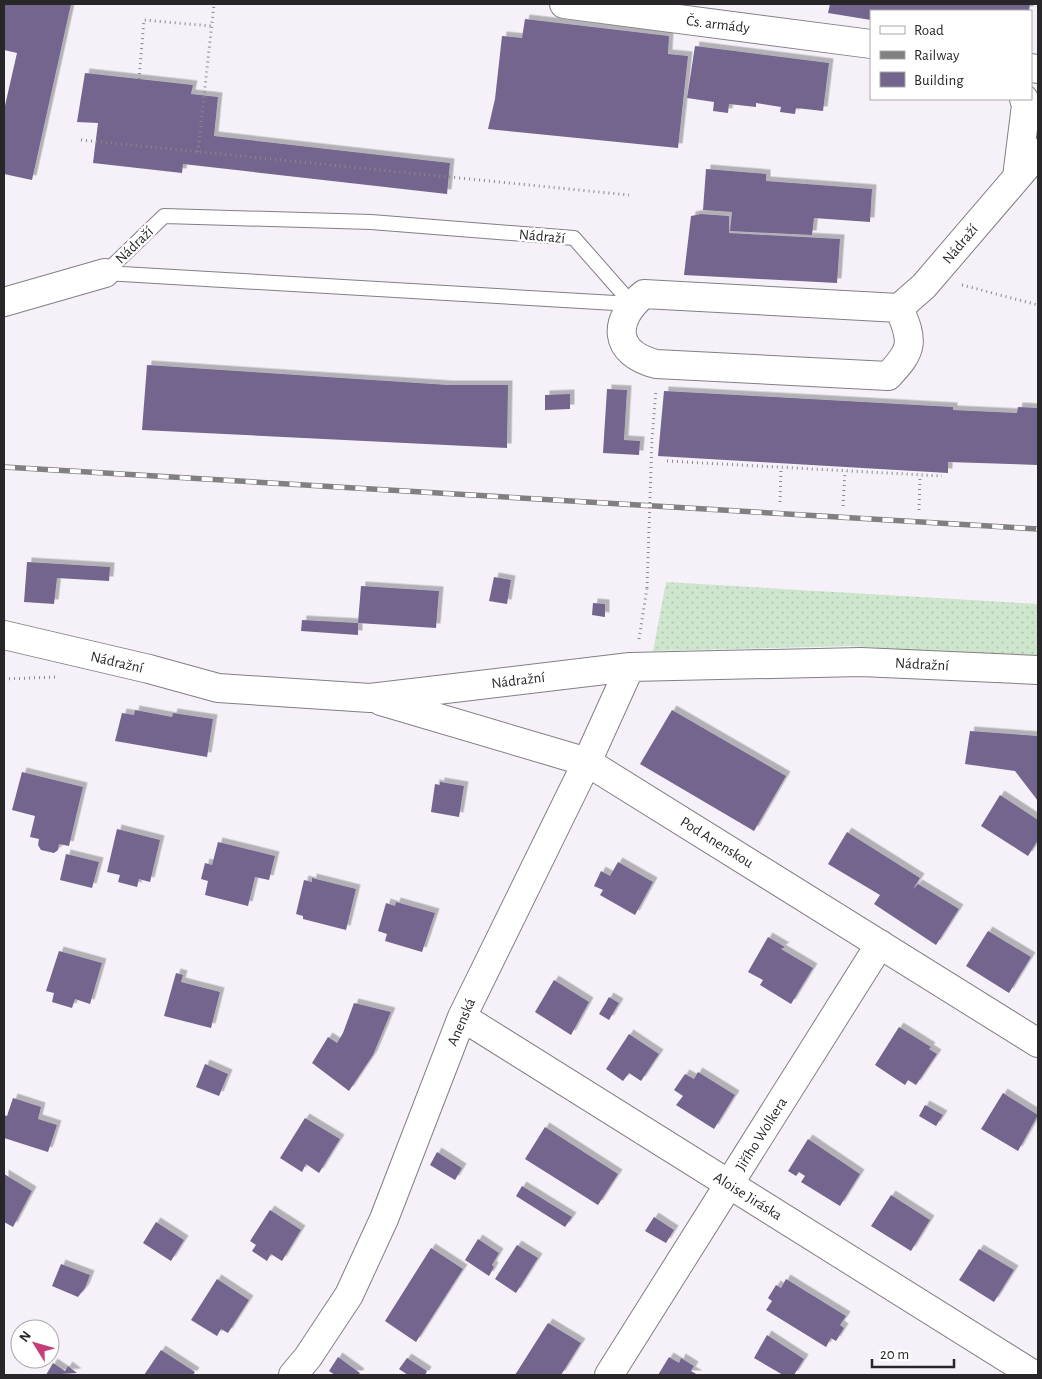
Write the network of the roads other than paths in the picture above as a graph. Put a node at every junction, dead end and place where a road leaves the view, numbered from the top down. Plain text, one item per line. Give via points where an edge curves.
1 (564, 4) edge
2 (677, 11) edge
3 (870, 44) edge
4 (1024, 100) edge
5 (1038, 153) edge
6 (1017, 177) junction
7 (105, 274) junction
8 (4, 302) edge
9 (632, 304) junction
10 (899, 308) junction
11 (4, 635) edge
12 (630, 667) junction
13 (1038, 670) edge
14 (370, 698) junction
15 (587, 762) junction
16 (880, 944) junction
17 (462, 1017) junction
18 (1038, 1043) edge
19 (729, 1184) junction
20 (292, 1375) edge
21 (609, 1375) edge
22 (1034, 1375) edge

1 - 2 street, Čs. armády
2 - 3 street, Čs. armády
4 - 6 street
5 - 6 street, Nádraží
6 - 10 street, Nádraží via 924,286
7 - 8 street
7 - 9 lane, Nádraží
7 - 9 lane, Nádraží via 164,216 371,222 574,238
9 - 10 street, Nádraží via 644,294 663,294
9 - 10 street via 621,324 622,337 629,352 645,361 888,376 906,356 909,330
11 - 14 street, Nádražní via 218,688
12 - 13 street, Nádražní via 861,662
12 - 14 street, Nádražní
12 - 15 street, Anenská
14 - 15 street, Pod Anenskou
15 - 16 street, Pod Anenskou
15 - 17 street, Anenská
16 - 18 street, Pod Anenskou
16 - 19 street, Jiřího Wolkera
17 - 19 street, Aloise Jiráska
17 - 20 street, Anenská via 384,1219 349,1295 308,1357
19 - 21 street, Jiřího Wolkera
19 - 22 street, Aloise Jiráska

